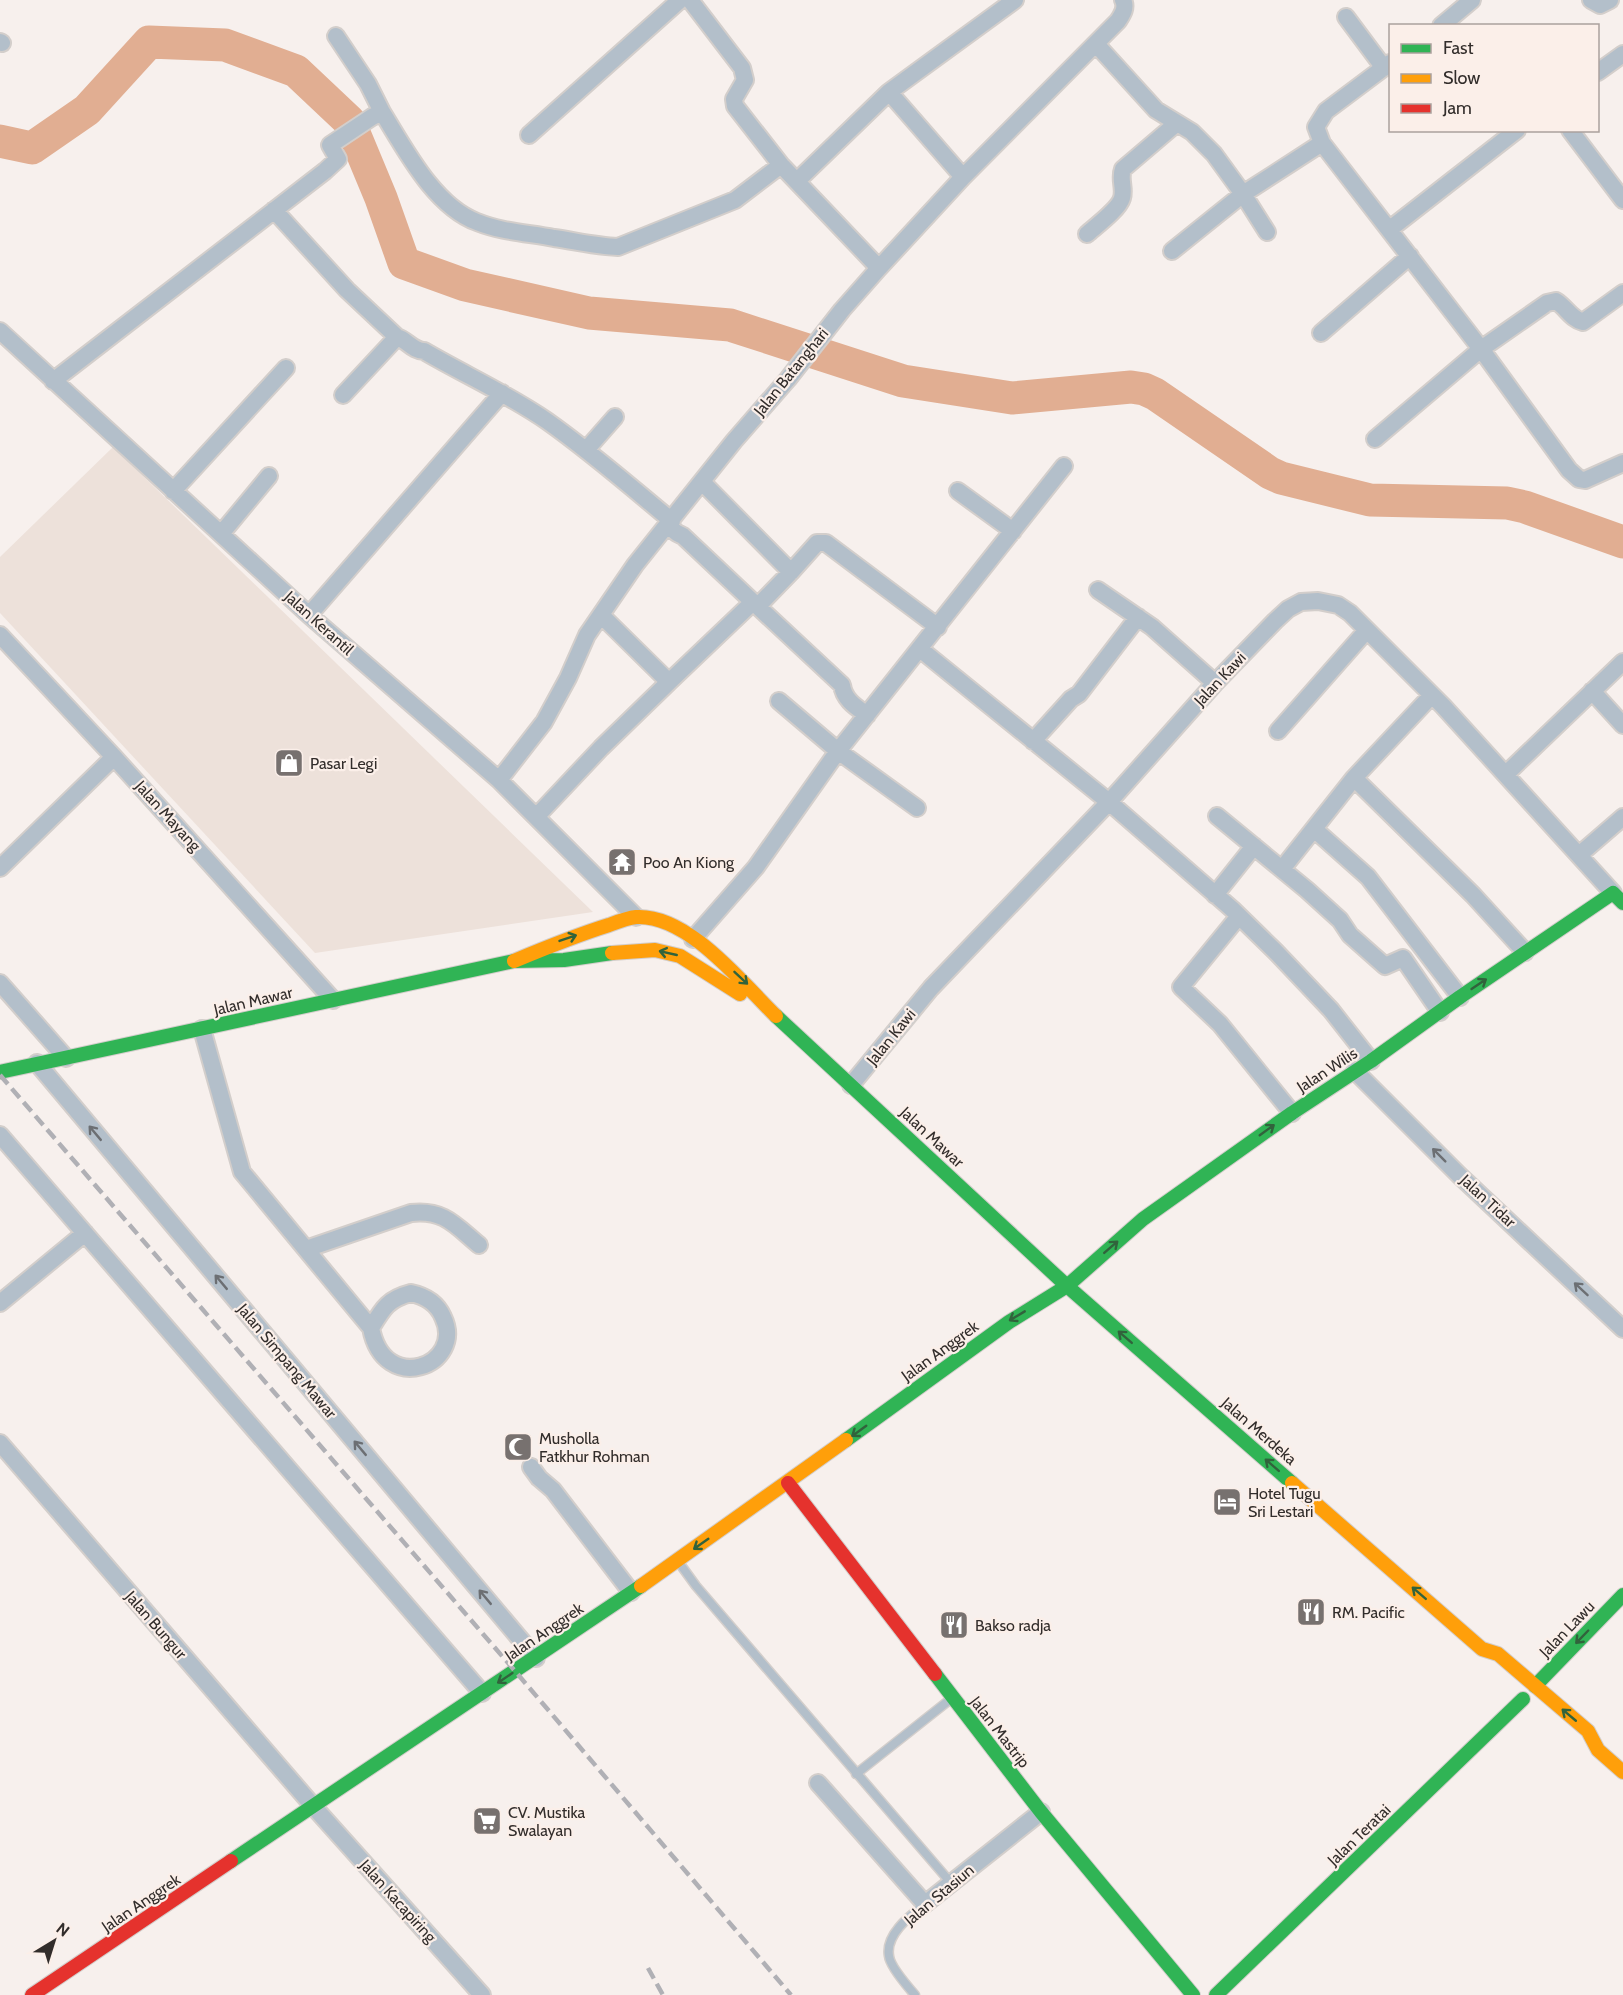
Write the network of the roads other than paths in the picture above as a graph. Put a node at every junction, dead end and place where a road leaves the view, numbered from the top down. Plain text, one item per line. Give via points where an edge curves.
1 (680, 0) edge
2 (690, 0) edge
3 (1015, 0) edge
4 (1123, 0) edge
5 (1472, 0) edge
6 (1591, 0) edge
7 (1610, 0) edge
8 (1347, 16) dead end
9 (1443, 24) edge
10 (336, 36) dead end
11 (1096, 44) junction
12 (1623, 54) edge
13 (1387, 66) edge
14 (1599, 71) edge
15 (889, 92) junction
16 (377, 114) junction
17 (1177, 123) junction
18 (1514, 132) edge
19 (1572, 132) edge
20 (530, 135) dead end
21 (1322, 142) junction
22 (781, 165) junction
23 (963, 177) junction
24 (797, 182) junction
25 (1243, 194) junction
26 (1623, 200) edge
27 (274, 210) junction
28 (1390, 229) junction
29 (1267, 232) dead end
30 (1087, 234) dead end
31 (1172, 251) dead end
32 (1410, 256) junction
33 (879, 268) junction
34 (1623, 293) edge
35 (0, 332) edge
36 (1321, 333) dead end
37 (397, 337) junction
38 (1481, 349) junction
39 (286, 368) dead end
40 (52, 381) junction
41 (502, 393) junction
42 (342, 395) dead end
43 (615, 417) dead end
44 (1375, 439) dead end
45 (586, 450) junction
46 (1623, 463) edge
47 (1064, 466) dead end
48 (269, 476) dead end
49 (702, 482) junction
50 (173, 491) junction
51 (958, 491) dead end
52 (670, 524) junction
53 (1013, 531) junction
54 (221, 534) junction
55 (792, 572) junction
56 (1098, 590) dead end
57 (756, 604) junction
58 (309, 615) junction
59 (602, 615) junction
60 (1138, 617) junction
61 (938, 627) junction
62 (1367, 630) junction
63 (0, 635) edge
64 (920, 650) junction
65 (1623, 662) edge
66 (669, 682) junction
67 (1215, 683) junction
68 (1592, 691) junction
69 (1432, 695) junction
70 (779, 701) dead end
71 (867, 716) junction
72 (1623, 725) edge
73 (1278, 731) dead end
74 (1033, 741) junction
75 (838, 751) junction
76 (114, 757) junction
77 (1506, 774) junction
78 (1354, 778) junction
79 (499, 780) junction
80 (1109, 802) junction
81 (917, 808) dead end
82 (1217, 816) dead end
83 (536, 817) junction
84 (1623, 817) edge
85 (1314, 829) junction
86 (1254, 846) junction
87 (1579, 855) junction
88 (0, 868) edge
89 (1282, 869) junction
90 (1215, 895) junction
91 (1618, 898) edge
92 (1239, 916) junction
93 (636, 917) junction
94 (693, 939) junction
95 (1525, 952) junction
96 (514, 961) junction
97 (0, 983) edge
98 (1460, 997) junction
99 (333, 1000) junction
100 (1440, 1012) junction
101 (773, 1013) junction
102 (202, 1029) junction
103 (66, 1058) junction
104 (1371, 1061) junction
105 (37, 1064) junction
106 (1355, 1071) junction
107 (0, 1072) edge
108 (851, 1085) junction
109 (1292, 1113) junction
110 (0, 1135) edge
111 (85, 1233) junction
112 (479, 1245) dead end
113 (306, 1249) junction
114 (1067, 1286) junction
115 (0, 1303) edge
116 (371, 1328) junction
117 (1623, 1329) edge
118 (0, 1443) edge
119 (531, 1467) dead end
120 (788, 1483) junction
121 (678, 1561) junction
122 (631, 1592) junction
123 (1623, 1595) edge
124 (1482, 1650) junction
125 (536, 1658) junction
126 (1488, 1668) dead end
127 (1535, 1686) junction
128 (482, 1693) junction
129 (952, 1697) junction
130 (1524, 1699) dead end
131 (1577, 1743) dead end
132 (1598, 1750) junction
133 (1623, 1772) edge
134 (856, 1774) junction
135 (819, 1783) dead end
136 (314, 1806) junction
137 (1041, 1812) junction
138 (951, 1883) junction
139 (926, 1904) junction
140 (32, 1995) edge
141 (483, 1995) edge
142 (915, 1995) edge
143 (1192, 1995) edge
144 (1216, 1995) edge

1 - 20 street
2 - 22 street via 742,68 745,80 734,99 735,106
3 - 15 street
4 - 11 street, Jalan Batanghari via 1124,12
5 - 9 street
6 - 7 street via 1600,5
8 - 13 street
10 - 16 street via 368,84
11 - 17 street via 1156,110
11 - 23 street, Jalan Batanghari
12 - 14 street
13 - 21 street via 1326,111 1316,127
15 - 23 street
15 - 24 street
16 - 22 street via 440,197 474,222 599,246 618,247 735,200
16 - 27 street via 330,145 338,158 335,162
17 - 25 street via 1214,154
17 - 30 street via 1123,169 1120,204
18 - 28 street
19 - 26 street
21 - 25 street
21 - 28 street
22 - 24 street
23 - 33 street, Jalan Batanghari
24 - 33 street
25 - 29 street
25 - 31 street
27 - 37 street via 347,290
27 - 40 street
28 - 32 street
32 - 36 street
32 - 38 street
33 - 49 street, Jalan Batanghari
34 - 38 street via 1583,322 1556,301 1547,303
35 - 40 street, Jalan Kerantil
37 - 41 street
37 - 42 street
38 - 44 street
38 - 46 street via 1579,479
39 - 50 street
40 - 50 street, Jalan Kerantil
41 - 45 street
41 - 58 street
43 - 45 street
45 - 52 street
47 - 53 street
48 - 54 street
49 - 52 street, Jalan Batanghari
49 - 55 street
50 - 54 street, Jalan Kerantil
51 - 53 street
52 - 57 street
52 - 59 street, Jalan Batanghari via 635,565
53 - 61 street
54 - 58 street, Jalan Kerantil
55 - 57 street
55 - 61 street via 817,543 826,543
56 - 60 street
57 - 66 street
57 - 71 street via 842,685 850,702
58 - 79 street, Jalan Kerantil
59 - 66 street
59 - 79 street, Jalan Batanghari via 587,635 544,722
60 - 67 street
60 - 74 street via 1079,694
61 - 64 street
62 - 67 street, Jalan Kawi via 1338,605 1301,602 1275,621
62 - 69 street, Jalan Kawi
62 - 73 street
63 - 76 street, Jalan Mayang
64 - 71 street
64 - 74 street
65 - 68 street
66 - 83 street
67 - 80 street, Jalan Kawi
68 - 72 street
68 - 77 street
69 - 77 street, Jalan Kawi
69 - 78 street
70 - 75 street
71 - 75 street
74 - 80 street
75 - 81 street
75 - 94 street via 756,867
76 - 88 street
76 - 99 street, Jalan Mayang
77 - 87 street, Jalan Kawi
78 - 85 street
78 - 95 street
79 - 83 street, Jalan Kerantil
80 - 90 street
80 - 108 street, Jalan Kawi via 930,988
82 - 86 street
83 - 93 street, Jalan Kerantil
84 - 87 street
85 - 89 street
85 - 98 street via 1368,877
86 - 89 street
86 - 90 street
87 - 91 street, Jalan Kawi
89 - 100 street via 1385,966 1403,958
90 - 92 street
91 - 95 main road, Jalan Wilis
92 - 104 street via 1331,1010
92 - 109 street via 1181,987 1220,1024
93 - 94 main road, Jalan Mawar via 659,921
96 -> 93 main road, Jalan Mawar
94 -> 101 main road, Jalan Mawar via 744,981
98 -> 95 main road, Jalan Wilis
96 - 99 main road, Jalan Mawar
101 -> 96 main road, Jalan Mawar via 680,956 655,950
97 - 103 street
98 - 100 main road, Jalan Wilis
99 - 102 main road, Jalan Mawar
100 - 104 main road, Jalan Wilis
101 - 108 main road, Jalan Mawar
102 - 103 main road, Jalan Mawar
102 - 113 street via 242,1172
103 - 105 main road, Jalan Mawar
104 - 106 main road, Jalan Wilis
105 - 107 main road, Jalan Mawar
125 -> 105 street, Jalan Simpang Mawar
106 - 109 main road, Jalan Wilis
117 -> 106 street, Jalan Tidar
108 - 114 main road, Jalan Mawar
114 -> 109 main road, Jalan Wilis via 1143,1219
110 - 111 street
111 - 115 street
111 - 128 street
112 - 113 street via 451,1221 426,1211
113 - 116 street
114 -> 120 main road, Jalan Anggrek via 1008,1322
124 -> 114 main road, Jalan Merdeka
116 - 116 street via 388,1303 411,1293 438,1307 447,1327 446,1341 434,1360 407,1369 386,1359 374,1343
118 - 136 street, Jalan Bungur
119 - 122 street
120 -> 121 main road, Jalan Anggrek
120 - 129 main road, Jalan Mastrip
121 - 122 main road, Jalan Anggrek
121 - 134 lane
122 - 125 main road, Jalan Anggrek
123 -> 127 main road, Jalan Lawu
124 - 126 main road
124 - 127 main road, Jalan Merdeka via 1498,1654
125 -> 128 main road, Jalan Anggrek
132 -> 127 main road, Jalan Merdeka via 1588,1731
128 - 136 main road, Jalan Anggrek
129 - 134 lane
129 - 137 main road, Jalan Mastrip
130 - 144 main road, Jalan Teratai
131 - 132 main road, Jalan Merdeka
132 - 133 main road, Jalan Merdeka
134 - 138 lane
135 - 139 street
136 - 140 main road, Jalan Anggrek
136 - 141 street, Jalan Kacapiring
137 - 138 street, Jalan Stasiun
137 - 143 main road, Jalan Mastrip
138 - 139 street, Jalan Stasiun
139 - 142 lane, Jalan Stasiun via 891,1939 888,1957

